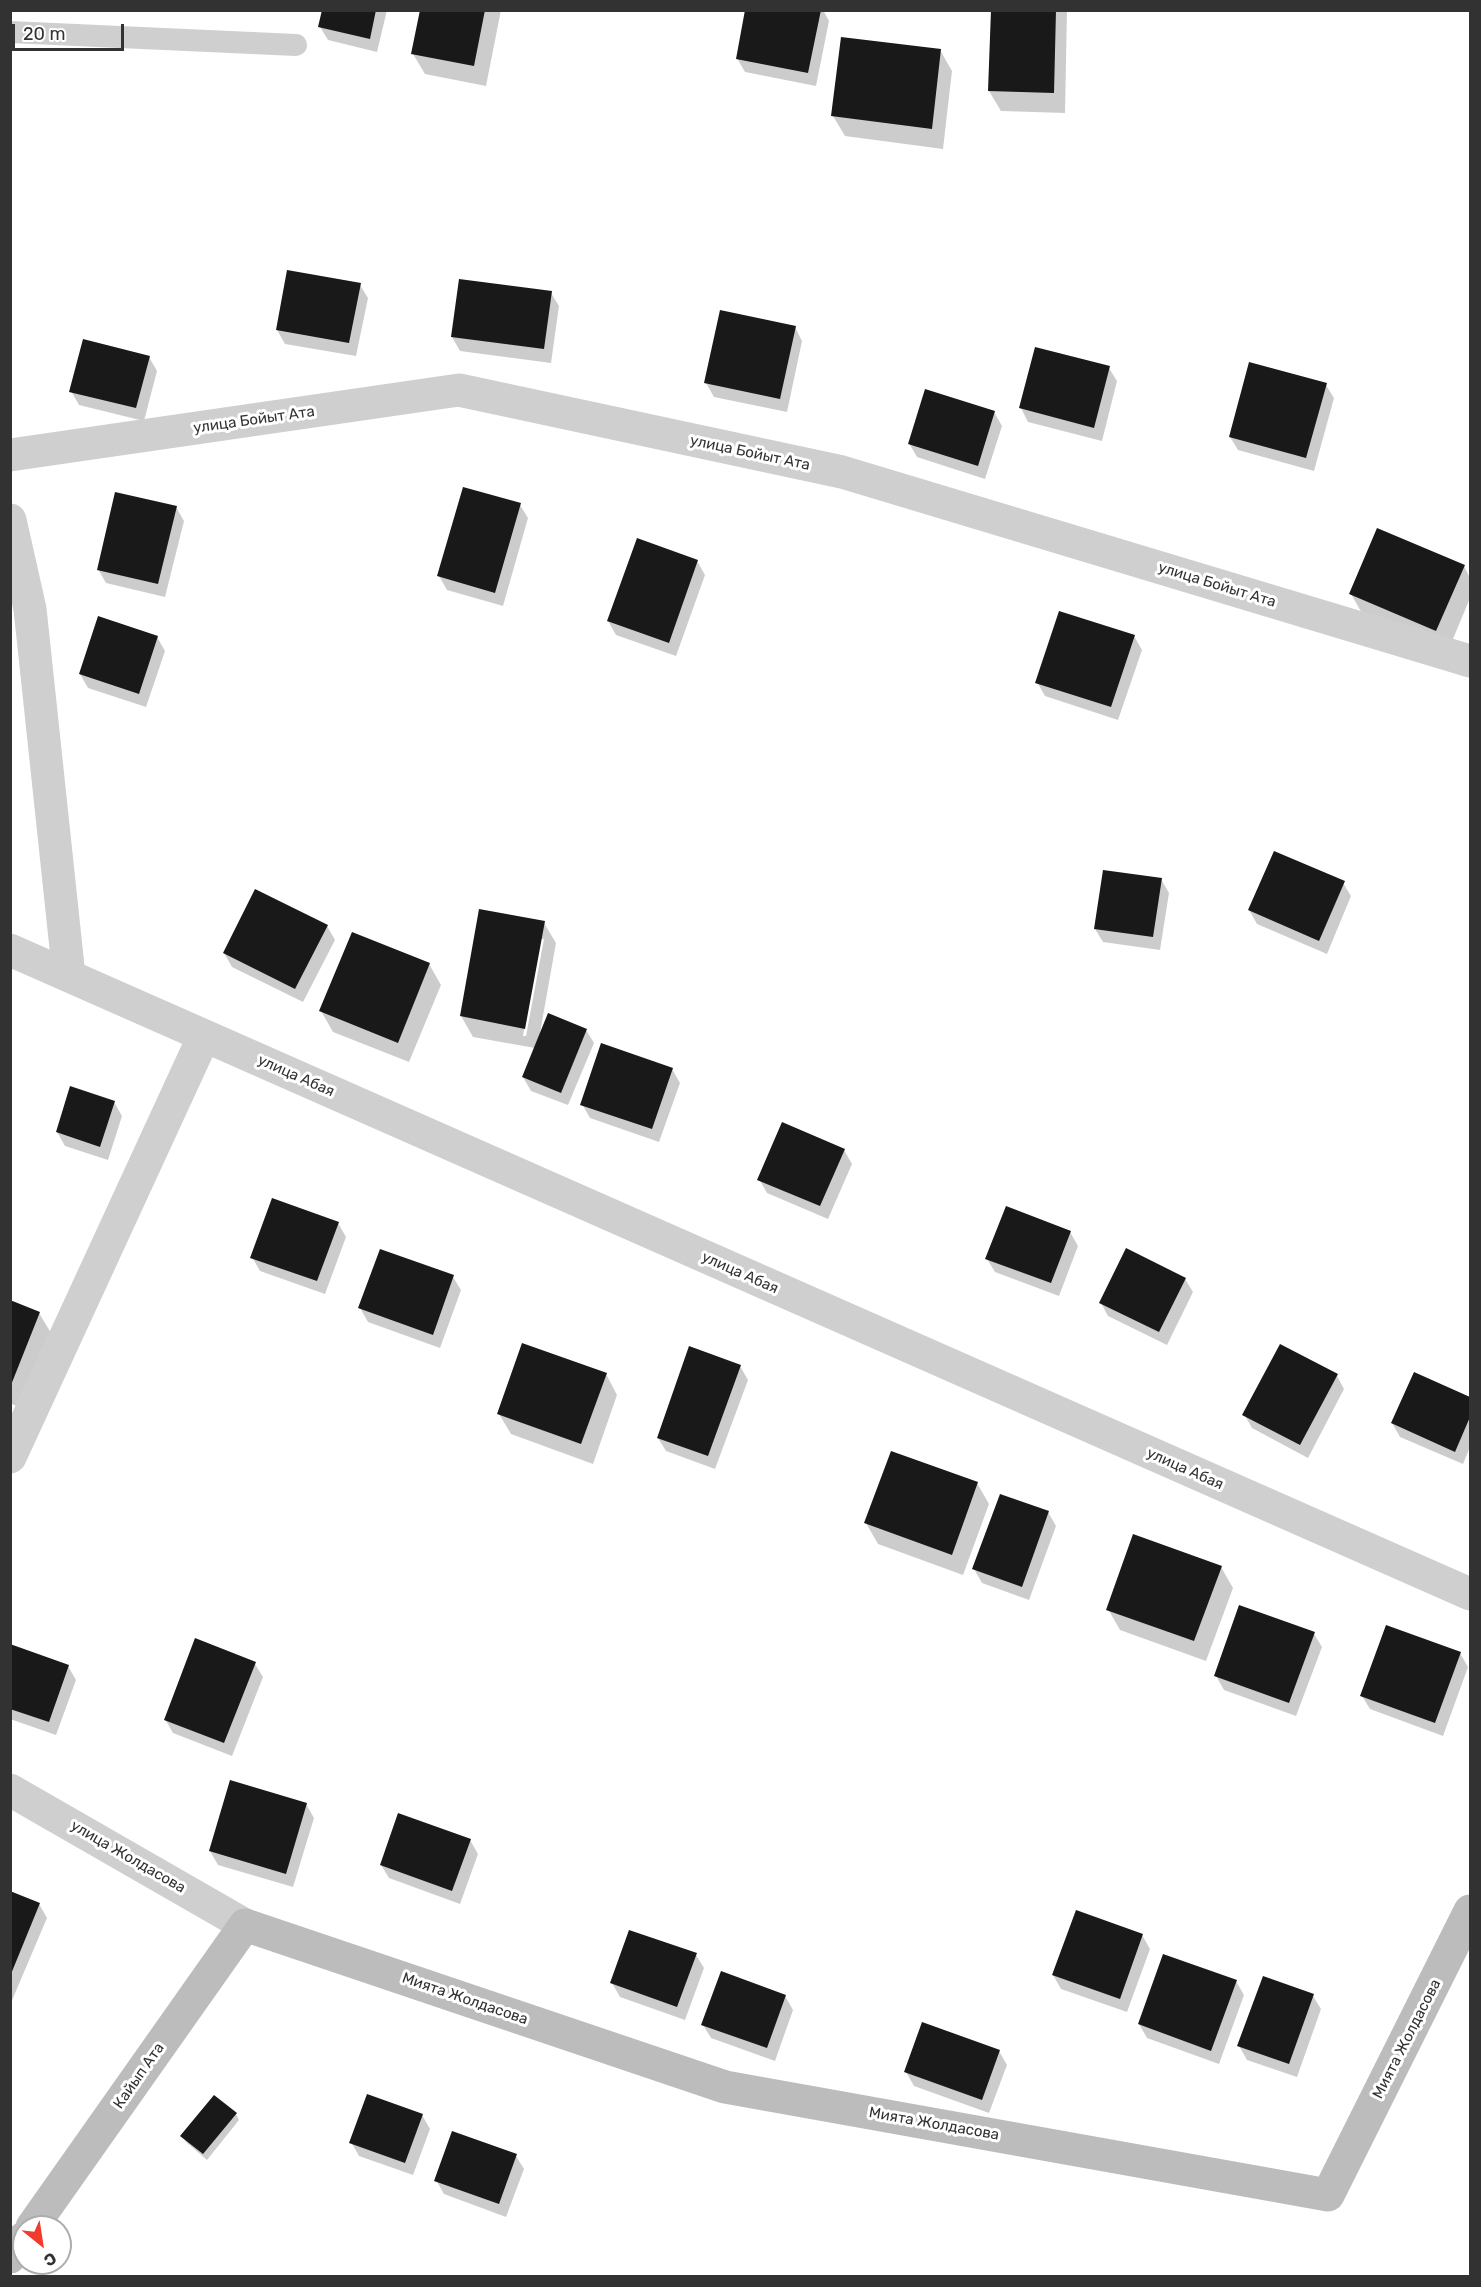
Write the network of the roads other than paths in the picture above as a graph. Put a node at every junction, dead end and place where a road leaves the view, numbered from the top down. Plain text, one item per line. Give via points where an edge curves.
1 (10, 32) edge
2 (296, 45) dead end
3 (10, 455) edge
4 (10, 520) edge
5 (1470, 661) edge
6 (10, 950) edge
7 (69, 976) junction
8 (204, 1036) junction
9 (10, 1457) edge
10 (1470, 1594) edge
11 (10, 1790) edge
12 (1470, 1911) edge
13 (245, 1924) junction
14 (40, 2215) edge

1 - 2 lane
3 - 5 street, улица Бойыт Ата via 459,390 842,472
4 - 7 street via 30,609
6 - 7 street, улица Абая
7 - 8 street, улица Абая
8 - 9 street
8 - 10 street, улица Абая
11 - 13 street, улица Жолдасова
12 - 13 street, Мията Жолдасова via 1328,2195 725,2087
13 - 14 street, Кайып Ата

